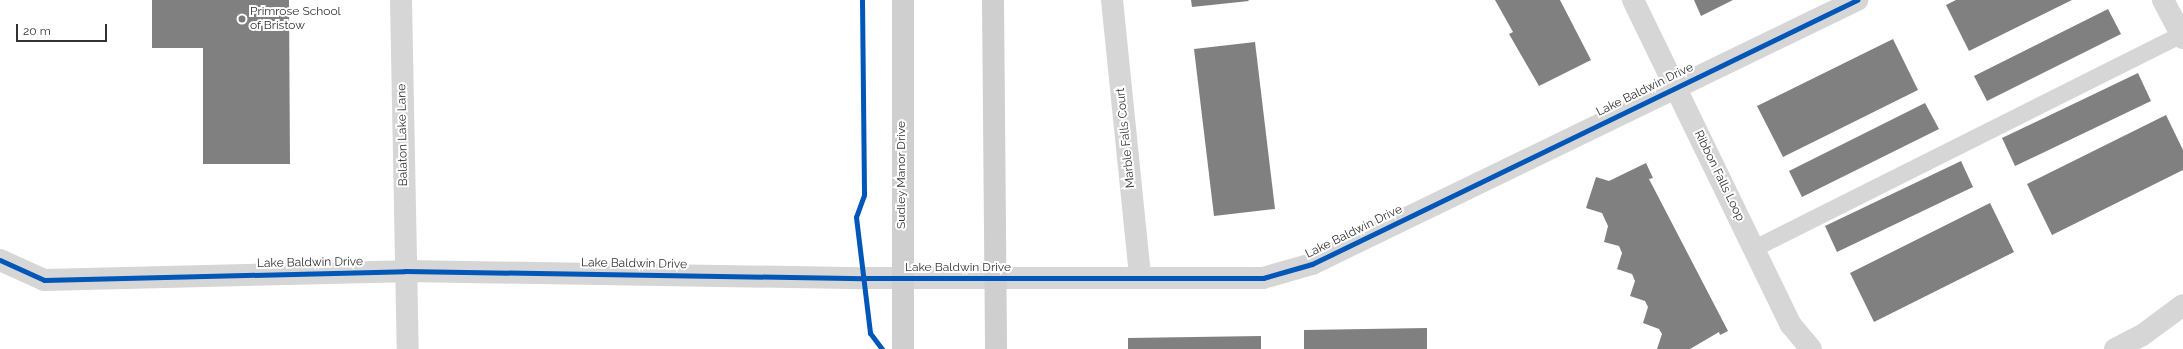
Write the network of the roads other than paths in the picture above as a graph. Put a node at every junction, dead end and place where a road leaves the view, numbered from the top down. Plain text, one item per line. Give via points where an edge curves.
1 (401, 0) edge
2 (903, 0) edge
3 (992, 0) edge
4 (1112, 0) edge
5 (1633, 0) edge
6 (1857, 0) edge
7 (2163, 0) edge
8 (1833, 5) edge
9 (2182, 36) edge
10 (1676, 86) junction
11 (1754, 248) junction
12 (0, 260) edge
13 (405, 271) junction
14 (1140, 277) junction
15 (901, 278) junction
16 (996, 279) junction
17 (2183, 305) edge
18 (408, 349) edge
19 (903, 349) edge
20 (996, 349) edge
21 (1811, 349) edge
22 (2115, 349) edge

1 - 13 street, Balaton Lake Lane
2 - 15 main road, Sudley Manor Drive
3 - 16 main road
4 - 14 street, Marble Falls Court
5 - 10 street, Ribbon Falls Loop
6 - 8 street, Lake Baldwin Drive
7 - 9 street
8 - 10 street, Lake Baldwin Drive
9 - 11 lane
10 - 11 street, Ribbon Falls Loop
10 - 14 street, Lake Baldwin Drive via 1312,264 1263,278
11 - 21 street, Ribbon Falls Loop via 1791,325
12 - 13 street, Lake Baldwin Drive via 44,280
13 - 15 street, Lake Baldwin Drive
13 - 18 street, Balaton Lake Lane
14 - 16 street, Lake Baldwin Drive
15 - 16 street, Lake Baldwin Drive
15 - 19 main road, Sudley Manor Drive
16 - 20 main road
17 - 22 street via 2141,336

